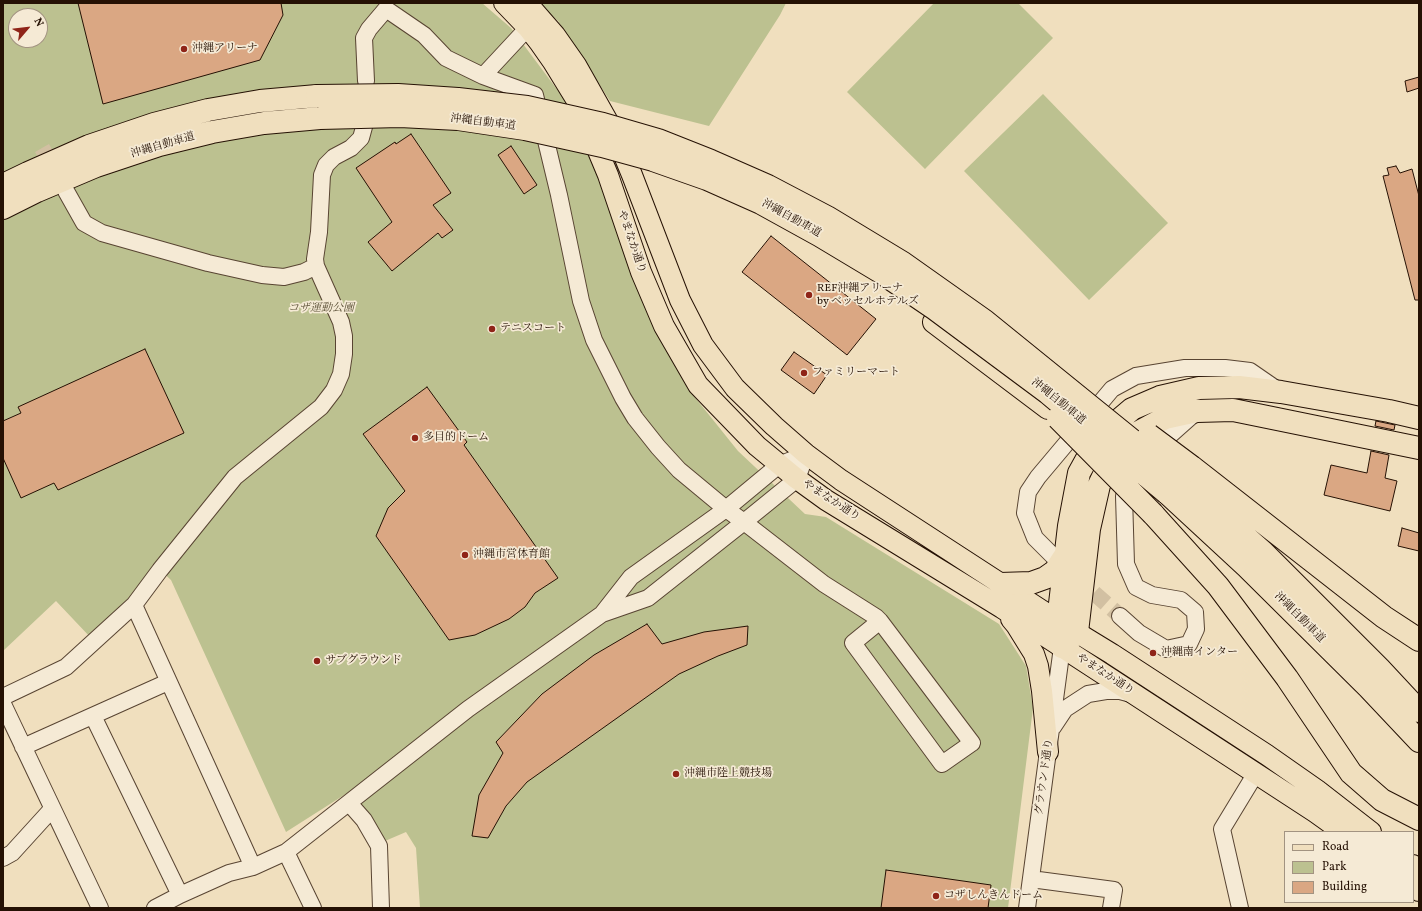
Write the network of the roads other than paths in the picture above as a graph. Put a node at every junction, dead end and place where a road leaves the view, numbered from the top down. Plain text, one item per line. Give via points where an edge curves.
1 (504, 3) edge
2 (531, 16) edge
3 (483, 76) junction
4 (366, 81) dead end
5 (364, 127) dead end
6 (3, 185) edge
7 (66, 191) dead end
8 (3, 208) edge
9 (819, 235) junction
10 (316, 266) junction
11 (1281, 392) junction
12 (1197, 411) junction
13 (1419, 418) edge
14 (1419, 448) edge
15 (806, 454) junction
16 (779, 465) junction
17 (797, 479) junction
18 (1180, 479) junction
19 (726, 510) junction
20 (744, 522) junction
21 (1059, 555) junction
22 (1000, 584) junction
23 (134, 605) junction
24 (1002, 608) junction
25 (602, 614) junction
26 (1120, 616) tunnel mouth
27 (880, 621) junction
28 (1058, 621) junction
29 (1069, 640) junction
30 (1419, 640) edge
31 (168, 682) junction
32 (1136, 695) junction
33 (3, 697) edge
34 (3, 704) edge
35 (1419, 710) edge
36 (93, 716) junction
37 (1051, 729) junction
38 (1419, 741) edge
39 (23, 747) junction
40 (1048, 752) junction
41 (1256, 773) junction
42 (349, 803) junction
43 (52, 809) junction
44 (1419, 819) edge
45 (1342, 831) edge
46 (1370, 831) edge
47 (286, 852) junction
48 (3, 858) edge
49 (253, 867) junction
50 (1031, 879) junction
51 (180, 895) junction
52 (100, 908) edge
53 (155, 908) edge
54 (313, 908) edge
55 (381, 908) edge
56 (1028, 908) edge
57 (1111, 908) edge
58 (1240, 908) edge

1 - 2 main road, やまなか通り
2 - 3 street
2 - 15 main road, やまなか通り via 555,35 576,65 616,136 680,300 703,345 734,388
2 - 16 main road, やまなか通り via 553,62 577,101 608,175 641,272 664,326 698,385
3 - 4 street via 446,58 424,35 386,9 368,29 364,38
3 - 19 street via 535,95 581,301 600,352 635,418 658,447 679,470
5 - 10 street via 361,138 326,165 322,175
6 - 18 highway, 沖縄自動車道, bridge via 89,146 154,124 208,110 260,101 317,96 398,95 458,99 527,107 603,124 658,140 768,186 827,217 903,263 985,321 1064,372
7 - 10 street via 84,223 102,233 208,263 262,275 284,277
8 - 9 highway, 沖縄自動車道, bridge via 96,166 159,145 212,132 264,123 320,118 400,116 458,119 525,128 653,160 707,179 761,203
9 - 18 highway, 沖縄自動車道, bridge via 879,271 1048,393
9 - 44 highway, bridge via 1048,408 1154,514 1218,586 1287,678 1351,773 1382,800
10 - 23 street via 341,322 344,336 341,374 334,390 321,407 235,477
11 - 13 highway
11 - 21 highway via 1240,387 1199,388 1160,397 1132,409 1099,437 1079,473 1069,526
11 - 21 street via 1250,371 1225,368 1185,368 1136,376 1112,389 1028,492 1025,513 1035,538
12 - 14 highway via 1233,410
12 - 26 street via 1169,436 1124,496 1126,564 1136,586 1152,595 1182,600 1195,612 1196,629 1189,644 1166,649 1139,633
12 - 29 highway via 1164,418 1137,433 1114,454 1099,485
15 - 16 street
15 - 17 street
15 - 22 main road, やまなか通り via 840,480
16 - 17 main road, やまなか通り
16 - 19 street
17 - 20 street
17 - 24 main road, やまなか通り via 826,500
18 - 30 highway
18 - 35 highway, 沖縄自動車道 via 1264,552
18 - 38 highway, 沖縄自動車道 via 1258,578
19 - 20 street
19 - 25 street via 631,577
20 - 25 street via 648,598
20 - 27 street via 824,584
21 - 22 highway via 1055,571 1045,578 1031,583
21 - 28 highway
22 - 28 main road, やまなか通り
23 - 31 street
23 - 33 street via 66,667
24 - 29 main road, やまなか通り
24 - 40 main road via 1020,631 1038,666
25 - 42 street via 468,709
27 - 27 street via 853,644 942,764 972,743
28 - 29 highway
29 - 32 main road, やまなか通り
29 - 37 street, グラウンド通り
29 - 46 main road, やまなか通り via 1112,654 1267,755
31 - 36 street
31 - 49 street
32 - 37 street via 1120,691 1088,694 1065,708
32 - 41 main road, やまなか通り
34 - 39 street
36 - 39 street
36 - 51 street
37 - 40 street, グラウンド通り
39 - 43 street
40 - 50 street, グラウンド通り
41 - 45 main road, やまなか通り
41 - 58 street via 1222,829
42 - 47 street
42 - 55 street via 364,820 379,846
43 - 48 street via 12,853
43 - 52 street
47 - 49 street
47 - 54 street
49 - 51 street via 229,873
50 - 56 street, グラウンド通り
50 - 57 street via 1114,890
51 - 53 street

